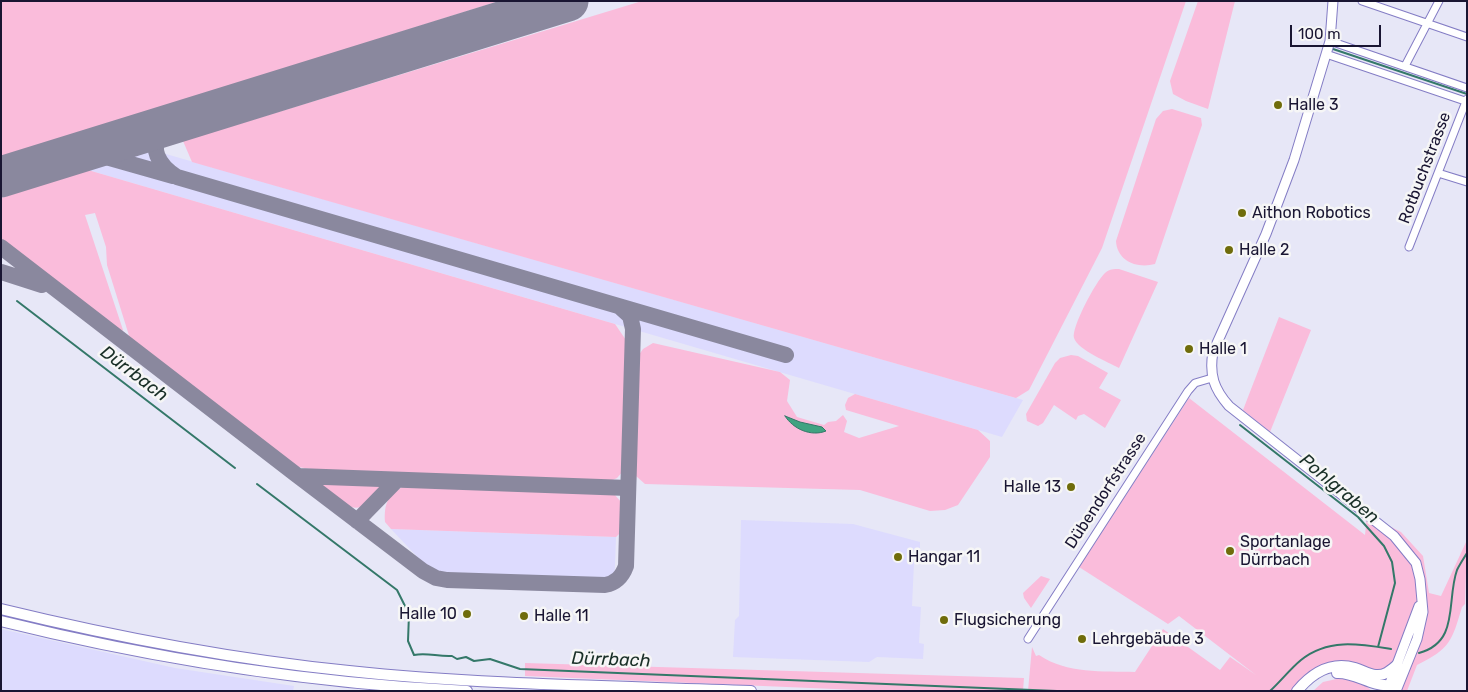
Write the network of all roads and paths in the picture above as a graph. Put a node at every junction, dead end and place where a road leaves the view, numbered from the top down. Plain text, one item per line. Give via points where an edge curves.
1 (1333, 1) edge
2 (1362, 1) edge
3 (1439, 1) edge
4 (1427, 23) junction
5 (1467, 37) edge
6 (1330, 41) junction
7 (1326, 54) junction
8 (1405, 66) junction
9 (1467, 88) edge
10 (1466, 100) edge
11 (1438, 173) junction
12 (1467, 182) edge
13 (1409, 247) dead end
14 (1212, 378) junction
15 (1421, 593) junction
16 (1, 609) edge
17 (1, 621) edge
18 (1028, 639) dead end
19 (1397, 665) junction
20 (1371, 677) junction
21 (1391, 689) edge
22 (467, 691) edge
23 (752, 691) edge
24 (1297, 691) edge
25 (1306, 691) edge
26 (1379, 691) edge

1 - 6 main road
2 - 4 street
3 - 4 street
4 - 5 street
4 - 8 street
6 - 7 main road
6 - 8 street
7 - 10 street
7 - 14 main road via 1281,196 1214,352 1210,368
8 - 9 street
10 - 11 street, Rotbuchstrasse
11 - 12 street
11 - 13 street, Rotbuchstrasse
14 - 15 main road via 1222,398 1242,418 1394,536 1416,564
14 - 18 street, Dübendorfstrasse via 1194,383 1188,391
15 - 19 main road via 1416,618
15 - 21 main road via 1421,626 1402,675
16 - 23 highway via 171,646 317,668 485,681
17 - 22 highway via 235,668 347,682
19 - 20 highway via 1387,673
19 - 21 main road
20 - 21 highway
20 - 24 highway via 1352,667 1330,667 1311,676
20 - 25 highway via 1334,673 1317,680
20 - 26 highway

